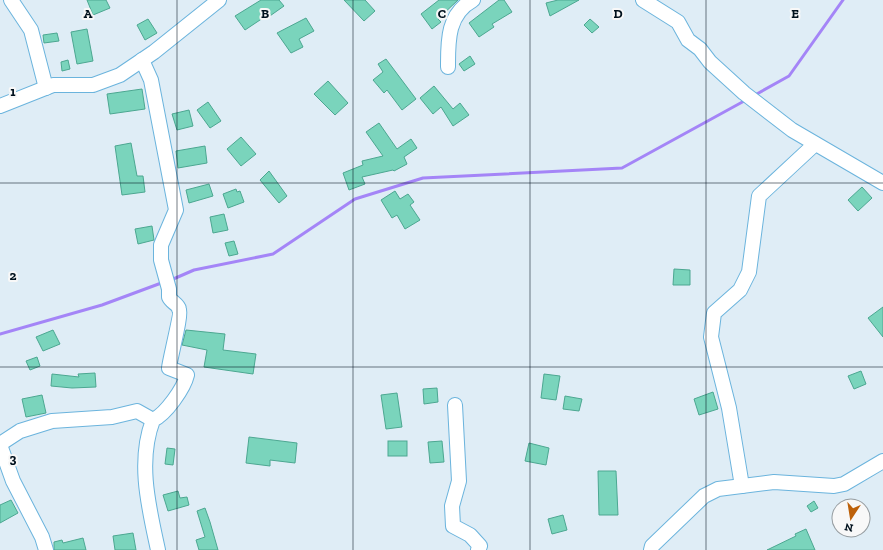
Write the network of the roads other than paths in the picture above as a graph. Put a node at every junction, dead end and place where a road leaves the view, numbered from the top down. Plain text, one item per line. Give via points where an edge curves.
1 (11, 0) edge
2 (219, 0) edge
3 (473, 0) edge
4 (643, 0) edge
5 (142, 60) junction
6 (448, 67) dead end
7 (46, 88) junction
8 (0, 106) edge
9 (815, 144) junction
10 (883, 183) edge
11 (455, 405) dead end
12 (153, 420) junction
13 (0, 444) edge
14 (883, 461) edge
15 (742, 486) junction
16 (46, 550) edge
17 (158, 550) edge
18 (478, 550) edge
19 (651, 550) edge

1 - 7 street via 31,30
2 - 5 street
3 - 6 street via 462,9 450,28
4 - 9 street via 678,22 688,40 744,93 792,130
5 - 7 street via 120,76 93,85 53,85
5 - 12 street via 151,80 176,210 161,245 161,260 169,297 180,309 169,368 187,375 185,384 169,406
7 - 8 street
9 - 10 street
9 - 15 street via 760,196 749,272 740,290 714,313 711,337 729,408
11 - 18 street via 459,481 452,506 453,526 470,535 480,546
12 - 13 street via 138,412 52,421 20,431
12 - 17 street via 144,467
13 - 16 street via 13,481 42,537
14 - 15 street via 844,484 834,486 774,482
15 - 19 street via 718,489 704,496 652,546

